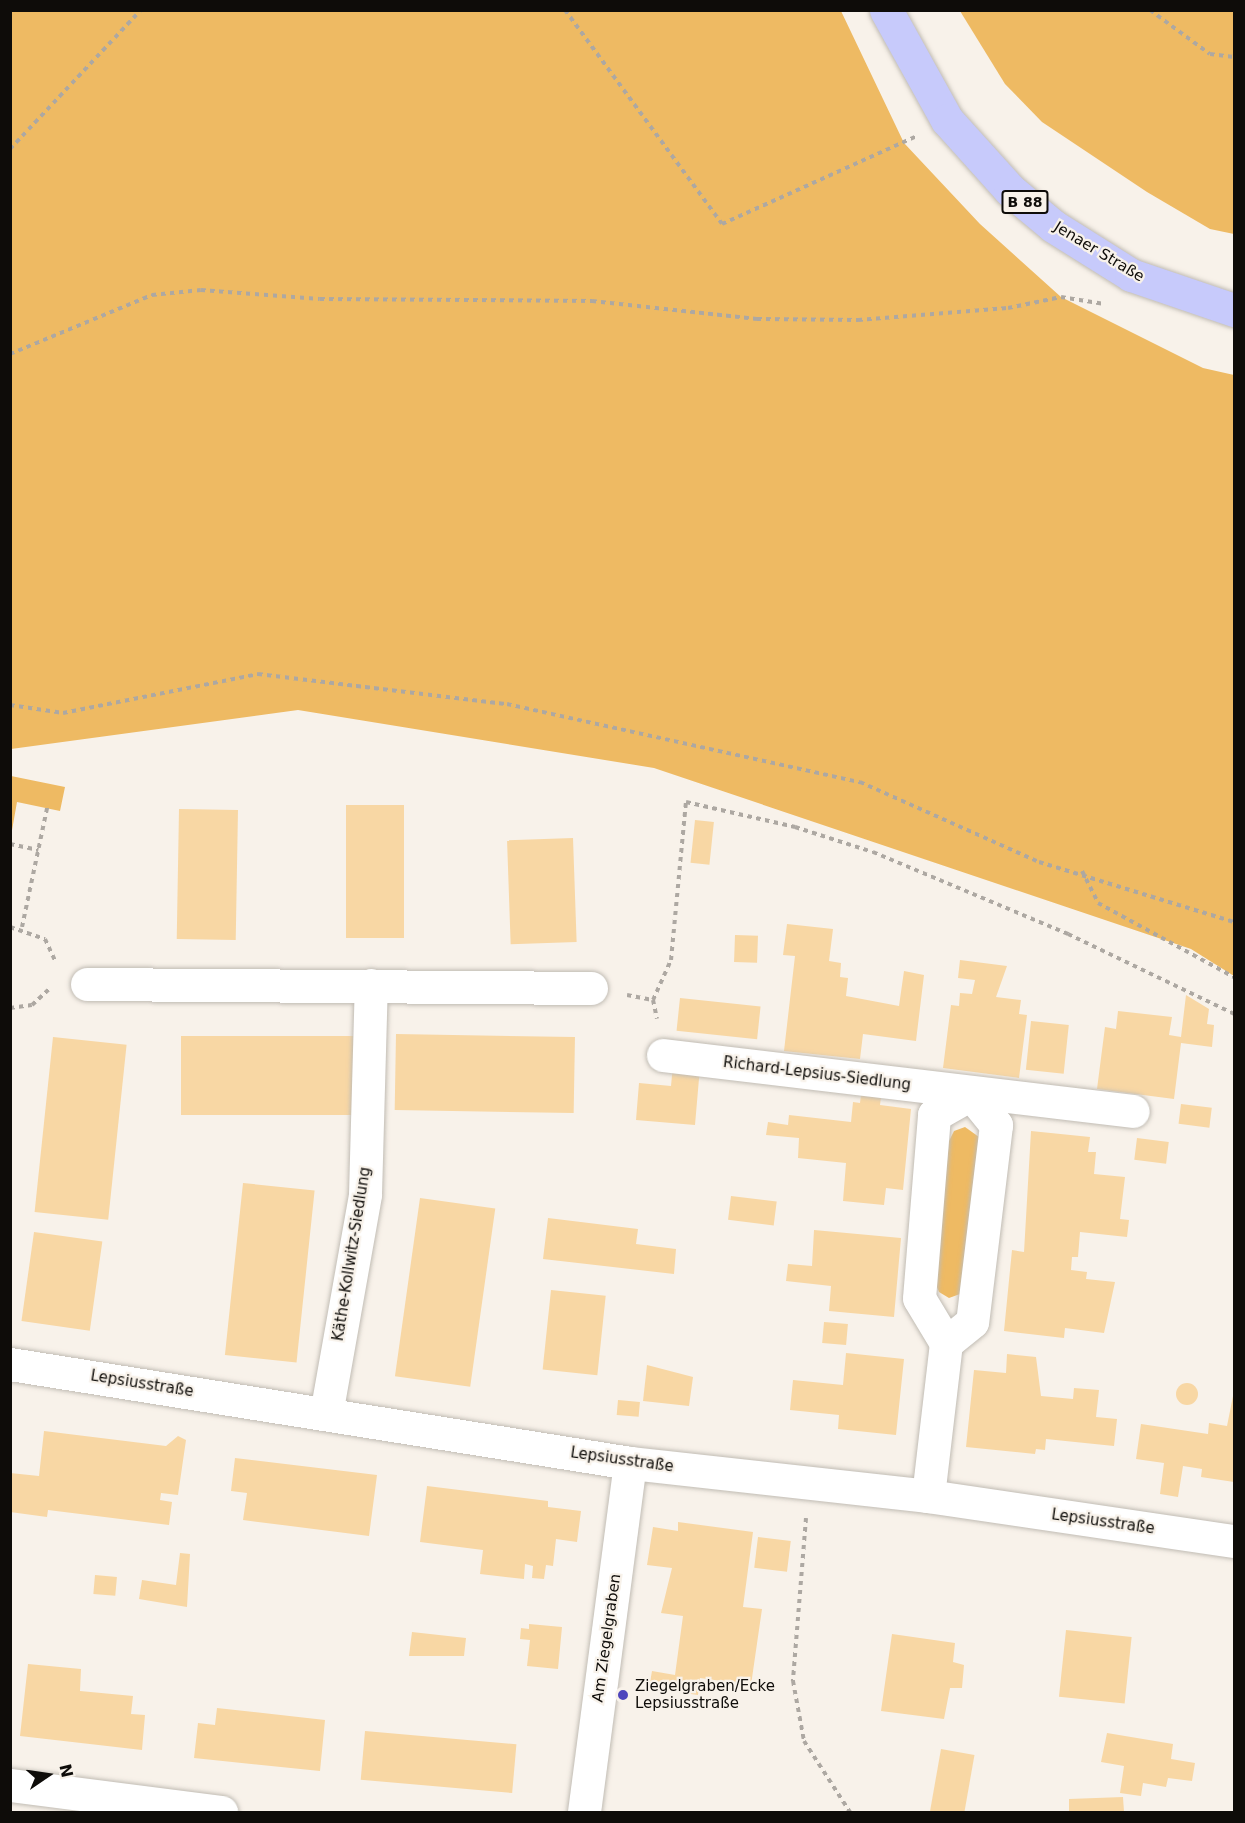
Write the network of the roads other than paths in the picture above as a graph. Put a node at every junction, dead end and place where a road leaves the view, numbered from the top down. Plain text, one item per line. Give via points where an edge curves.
1 (886, 10) edge
2 (1234, 310) edge
3 (87, 984) dead end
4 (372, 985) junction
5 (591, 988) road end
6 (663, 1055) road end
7 (971, 1094) junction
8 (1133, 1111) dead end
9 (946, 1344) junction
10 (10, 1365) edge
11 (326, 1414) junction
12 (630, 1463) junction
13 (928, 1496) junction
14 (1234, 1541) edge
15 (10, 1785) edge
16 (221, 1812) edge
17 (584, 1812) edge

1 - 2 main road, Jenaer Straße / B 88 via 946,120 1010,190 1092,252 1172,292
3 - 4 street
4 - 5 street
4 - 11 street, Käthe-Kollwitz-Siedlung via 365,1194
6 - 7 street, Richard-Lepsius-Siedlung
7 - 8 street, Richard-Lepsius-Siedlung
7 - 9 street via 996,1125 972,1322
7 - 9 street via 934,1115 919,1298
9 - 13 street
10 - 11 street, Lepsiusstraße
11 - 12 street, Lepsiusstraße
12 - 13 street, Lepsiusstraße
12 - 17 street, Am Ziegelgraben
13 - 14 street, Lepsiusstraße
15 - 16 street

